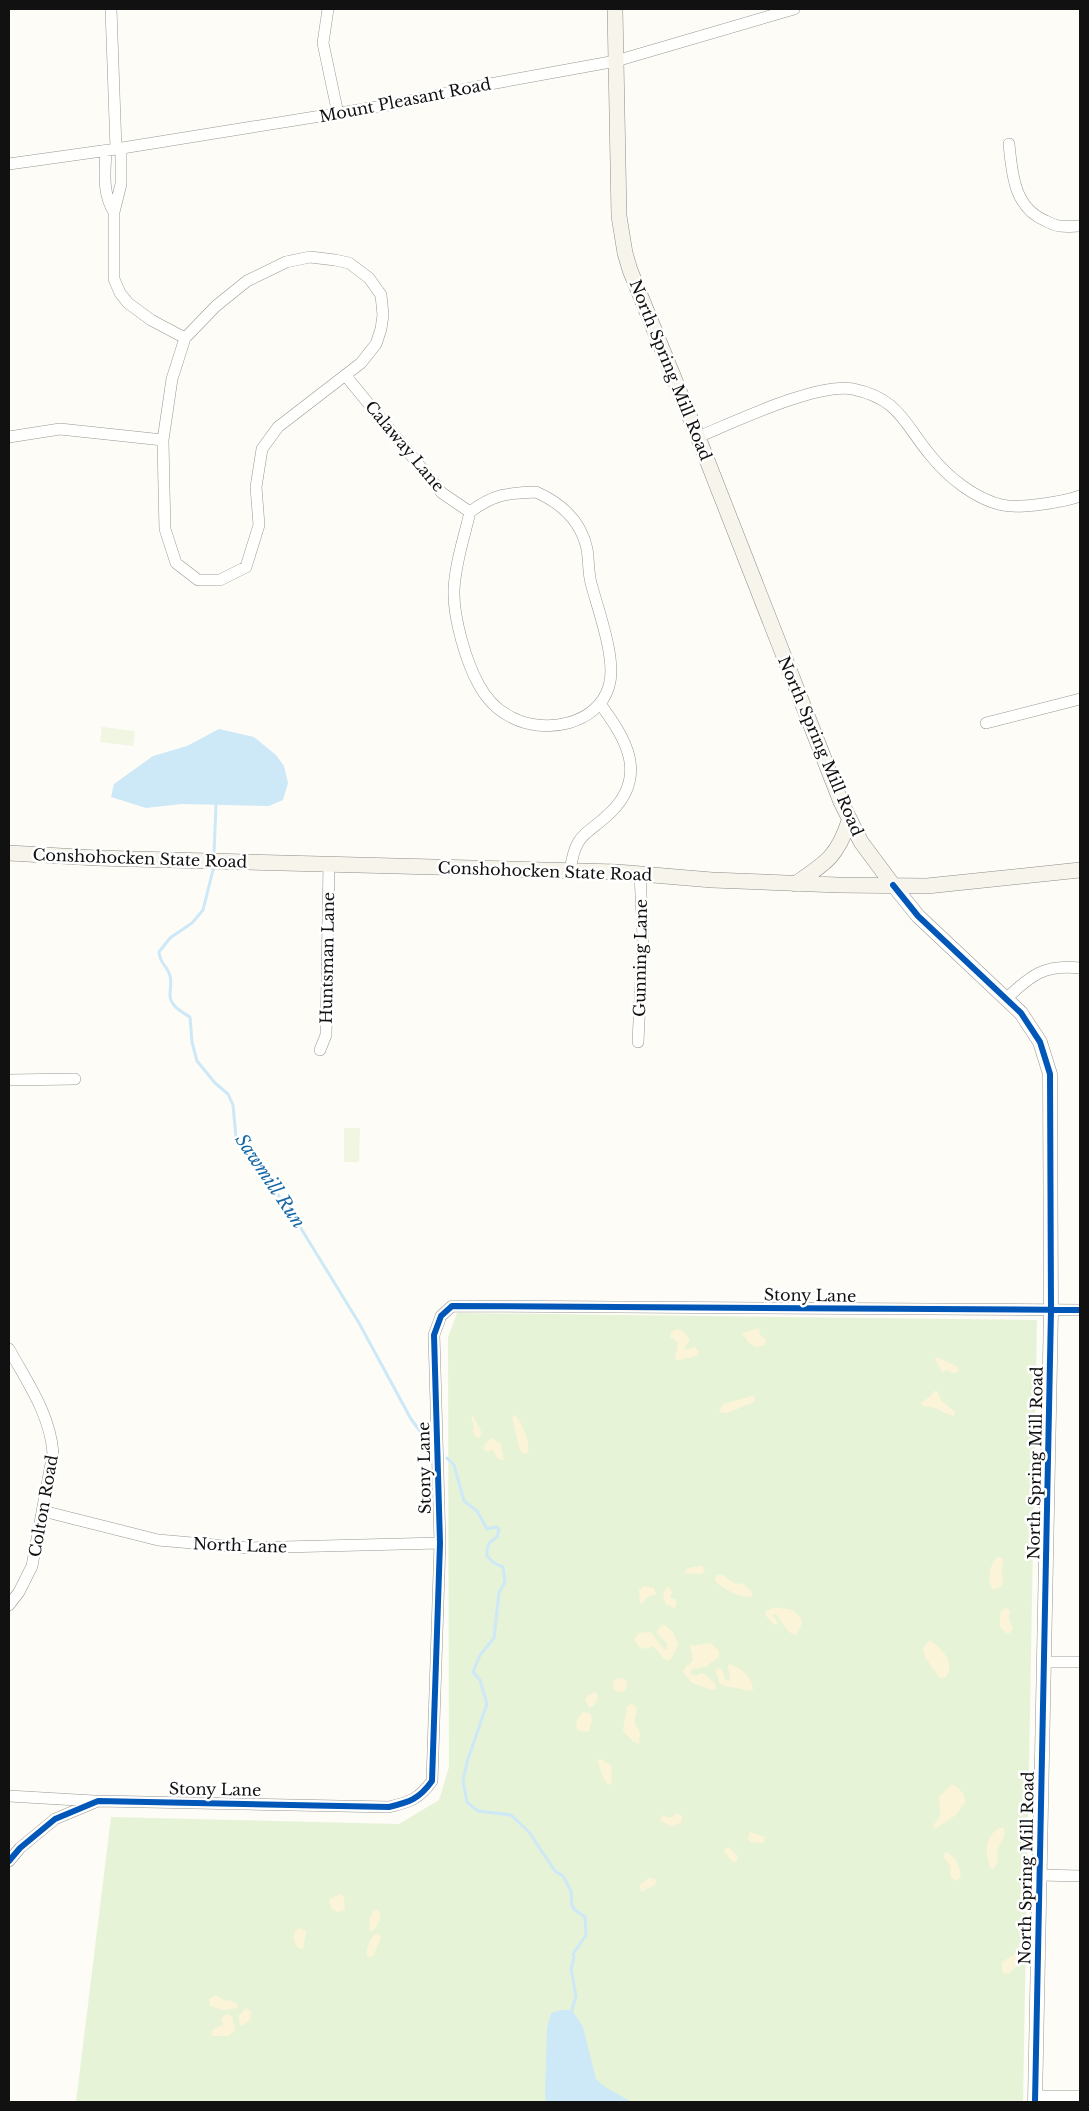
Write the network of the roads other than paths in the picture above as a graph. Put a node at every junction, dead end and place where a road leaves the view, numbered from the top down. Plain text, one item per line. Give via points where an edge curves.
1 (112, 9) edge
2 (328, 9) edge
3 (615, 9) edge
4 (794, 9) edge
5 (616, 61) junction
6 (338, 114) junction
7 (1010, 144) dead end
8 (114, 149) junction
9 (9, 164) edge
10 (114, 212) junction
11 (1080, 226) edge
12 (185, 338) junction
13 (345, 375) junction
14 (698, 436) junction
15 (9, 437) edge
16 (163, 440) junction
17 (1080, 496) edge
18 (470, 512) junction
19 (1080, 699) edge
20 (601, 705) junction
21 (986, 723) dead end
22 (849, 821) junction
23 (9, 853) edge
24 (329, 864) junction
25 (1080, 870) edge
26 (570, 871) junction
27 (640, 874) junction
28 (796, 884) junction
29 (893, 885) junction
30 (1080, 968) edge
31 (1007, 998) junction
32 (638, 1042) dead end
33 (320, 1050) dead end
34 (75, 1079) dead end
35 (9, 1080) edge
36 (1080, 1310) edge
37 (1051, 1311) junction
38 (9, 1349) edge
39 (43, 1511) junction
40 (440, 1543) junction
41 (9, 1605) edge
42 (1044, 1662) junction
43 (1080, 1662) edge
44 (9, 1796) edge
45 (98, 1801) junction
46 (9, 1861) edge
47 (1040, 1875) junction
48 (1080, 1876) edge
49 (1080, 2096) edge
50 (1035, 2099) edge

1 - 8 street
2 - 6 street via 323,43
3 - 5 main road, North Spring Mill Road
4 - 5 street, Mount Pleasant Road
5 - 6 street, Mount Pleasant Road
5 - 14 main road, North Spring Mill Road via 619,216 625,253
6 - 8 street, Mount Pleasant Road
7 - 11 street via 1011,168 1017,191 1026,207 1038,217 1060,226
8 - 9 street, Mount Pleasant Road
8 - 10 street via 121,184
8 - 10 street via 105,190
10 - 12 street via 114,279 120,293 142,314
12 - 13 street via 216,306 247,281 286,262 310,257 335,260 349,264 369,278 381,295 383,315 376,344 361,363
12 - 16 street via 172,379
13 - 16 street via 278,427 262,449 256,487 259,525 246,568 220,580 198,580 176,563 165,529
13 - 18 street, Calaway Lane via 442,493
14 - 17 street via 802,396 829,388 852,389 876,396 899,411 931,456 976,495 1003,506 1056,503
14 - 22 main road, North Spring Mill Road
15 - 16 street via 60,429
18 - 20 street via 487,499 511,493 536,492 552,499 574,518 586,547 590,578 612,661 610,685
18 - 20 street via 454,591 458,629 478,684 487,697 511,717 546,726 584,717
19 - 21 street
20 - 26 street via 624,739 630,757 630,774 618,804 577,842
22 - 28 main road via 833,856
22 - 29 main road, North Spring Mill Road
23 - 24 main road, Conshohocken State Road
24 - 26 main road, Conshohocken State Road
24 - 33 street, Huntsman Lane via 326,1035
25 - 29 main road, Conshohocken State Road via 927,886
26 - 27 main road, Conshohocken State Road
27 - 28 main road, Conshohocken State Road
27 - 32 street, Gunning Lane via 643,938
28 - 29 main road, Conshohocken State Road
29 - 31 street, North Spring Mill Road via 918,916
30 - 31 street via 1058,967 1041,972
31 - 37 street, North Spring Mill Road via 1034,1031 1050,1074
34 - 35 street
36 - 37 street, Stony Lane
37 - 40 street, Stony Lane via 452,1306 441,1316 434,1335
37 - 42 street, North Spring Mill Road
38 - 39 street, Colton Road via 44,1415 52,1441 52,1465
39 - 40 street, North Lane via 158,1540 249,1548
39 - 41 street, Colton Road via 32,1566 20,1592
40 - 45 street, Stony Lane via 432,1781 423,1794 408,1803 389,1807
42 - 43 street
42 - 47 street, North Spring Mill Road
44 - 45 street, Stony Lane
45 - 46 street, Stony Lane via 55,1819
47 - 48 street
47 - 50 street, North Spring Mill Road
49 - 50 street

